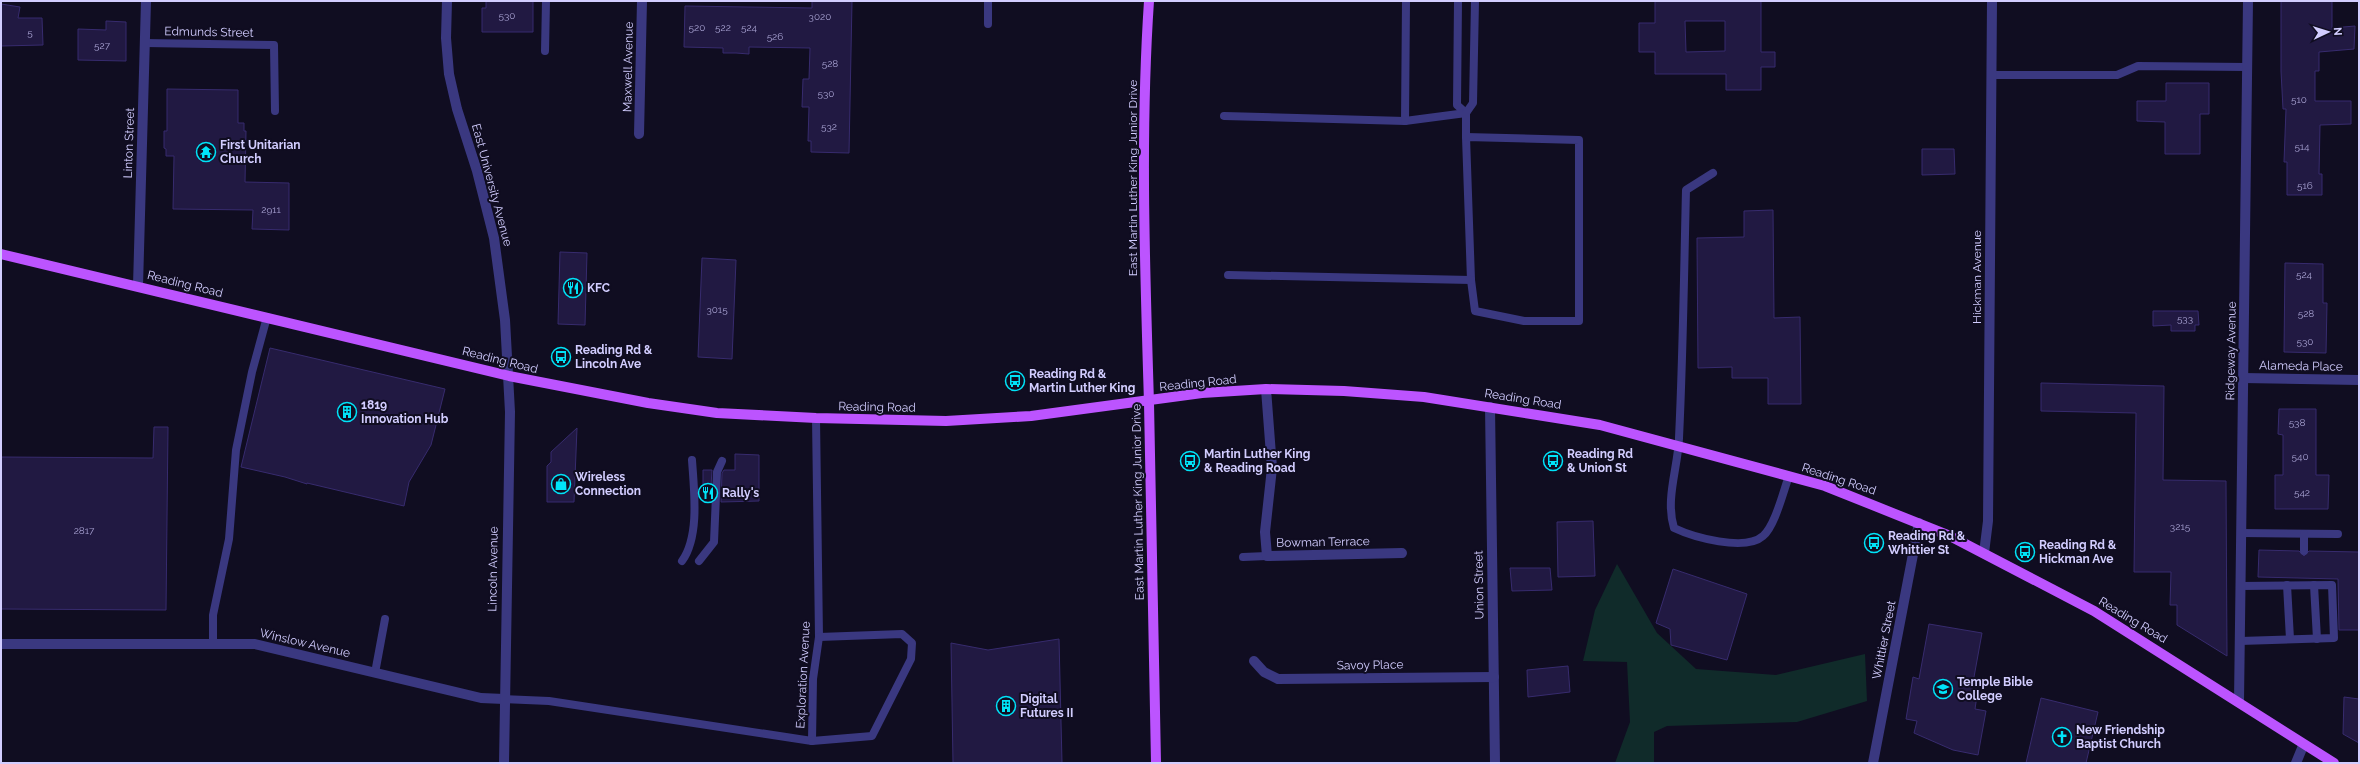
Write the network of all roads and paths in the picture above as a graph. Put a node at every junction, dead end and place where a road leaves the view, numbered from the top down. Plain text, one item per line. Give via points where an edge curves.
1 (146, 1) edge
2 (447, 1) edge
3 (546, 1) edge
4 (642, 1) edge
5 (988, 1) edge
6 (1149, 1) edge
7 (1406, 1) edge
8 (1458, 1) edge
9 (1475, 1) edge
10 (1992, 1) edge
11 (2248, 1) edge
12 (988, 24) dead end
13 (145, 43) junction
14 (544, 50) dead end
15 (2247, 67) junction
16 (1992, 75) junction
17 (275, 110) dead end
18 (1466, 113) junction
19 (1224, 116) dead end
20 (1405, 121) junction
21 (639, 134) dead end
22 (1466, 137) junction
23 (1713, 173) dead end
24 (1, 254) edge
25 (1228, 275) dead end
26 (1471, 280) junction
27 (138, 286) junction
28 (267, 318) junction
29 (509, 376) junction
30 (2244, 378) junction
31 (2359, 380) edge
32 (1266, 390) junction
33 (1149, 402) junction
34 (1490, 408) junction
35 (816, 418) junction
36 (1679, 447) junction
37 (692, 460) dead end
38 (722, 461) dead end
39 (1789, 476) junction
40 (1919, 523) junction
41 (2242, 533) junction
42 (2304, 534) junction
43 (2338, 534) dead end
44 (2304, 551) dead end
45 (1402, 553) dead end
46 (1984, 553) junction
47 (1267, 556) junction
48 (1243, 557) dead end
49 (682, 561) dead end
50 (699, 562) dead end
51 (2314, 585) junction
52 (2241, 586) junction
53 (2287, 586) junction
54 (385, 619) dead end
55 (819, 637) junction
56 (2290, 639) junction
57 (2317, 639) junction
58 (2240, 641) junction
59 (1, 644) edge
60 (213, 644) junction
61 (1254, 661) dead end
62 (375, 672) junction
63 (1494, 677) junction
64 (504, 699) junction
65 (2239, 702) junction
66 (812, 741) junction
67 (2303, 746) junction
68 (504, 763) edge
69 (1156, 763) edge
70 (1495, 763) edge
71 (1873, 763) edge
72 (2296, 763) edge
73 (2334, 763) edge

1 - 13 street, Linton Street
2 - 29 street, East University Avenue via 446,38 449,74 495,245
3 - 14 lane
4 - 21 street, Maxwell Avenue
5 - 12 lane
6 - 33 main road, East Martin Luther King Junior Drive via 1146,164 1146,343
7 - 20 lane
8 - 18 lane via 1458,106
9 - 18 lane via 1473,103
10 - 16 street, Hickman Avenue
11 - 15 street, Ridgeway Avenue
13 - 17 lane, Edmunds Street via 274,45
13 - 27 street, Linton Street
15 - 16 lane via 2138,66 2118,75
15 - 30 street, Ridgeway Avenue
16 - 46 street, Hickman Avenue via 1988,521
18 - 20 lane
18 - 22 lane
19 - 20 lane
22 - 26 lane
22 - 26 lane via 1579,140 1579,321 1524,321 1475,311
23 - 36 lane via 1686,190
24 - 27 main road, Reading Road
25 - 26 lane
27 - 28 main road, Reading Road
28 - 29 main road, Reading Road
28 - 60 lane via 252,372 236,450 229,539 213,615
29 - 35 main road, Reading Road via 701,411
29 - 64 street, Lincoln Avenue
30 - 31 street, Alameda Place
30 - 41 street, Ridgeway Avenue
32 - 33 main road, Reading Road via 1202,393
32 - 34 main road, Reading Road via 1390,394
32 - 47 street, Bowman Terrace via 1272,468 1266,532
33 - 35 main road, Reading Road via 1031,416 946,421
33 - 69 main road, East Martin Luther King Junior Drive
34 - 36 main road, Reading Road via 1600,425
34 - 63 street, Union Street
35 - 55 lane, Exploration Avenue
36 - 39 main road, Reading Road
36 - 39 lane via 1669,513 1674,528 1685,533 1721,542 1752,542 1764,536 1773,521
37 - 49 lane via 693,538 689,551
38 - 50 lane via 718,472 714,542
39 - 40 main road, Reading Road via 1826,486
40 - 46 main road, Reading Road
40 - 71 street, Whittier Street
41 - 42 lane
41 - 52 street, Ridgeway Avenue
42 - 43 lane
42 - 44 lane
45 - 47 street, Bowman Terrace
46 - 65 main road, Reading Road via 2094,611
47 - 48 lane
51 - 53 lane via 2304,582
51 - 57 lane
51 - 57 lane via 2332,585 2334,638
52 - 53 lane
52 - 58 street, Ridgeway Avenue
53 - 56 lane
54 - 62 lane
55 - 66 lane, Exploration Avenue via 814,679
55 - 66 lane via 902,634 912,643 911,659 872,736
56 - 57 lane
56 - 58 lane
58 - 65 street, Ridgeway Avenue
59 - 60 street, Winslow Avenue
60 - 62 street, Winslow Avenue via 255,644
61 - 63 street, Savoy Place via 1264,672 1278,679
62 - 64 street, Winslow Avenue via 482,698
63 - 70 street, Union Street
64 - 66 lane, Exploration Avenue via 549,700
64 - 68 street, Lincoln Avenue
65 - 67 main road, Reading Road
67 - 72 street
67 - 73 main road, Reading Road

